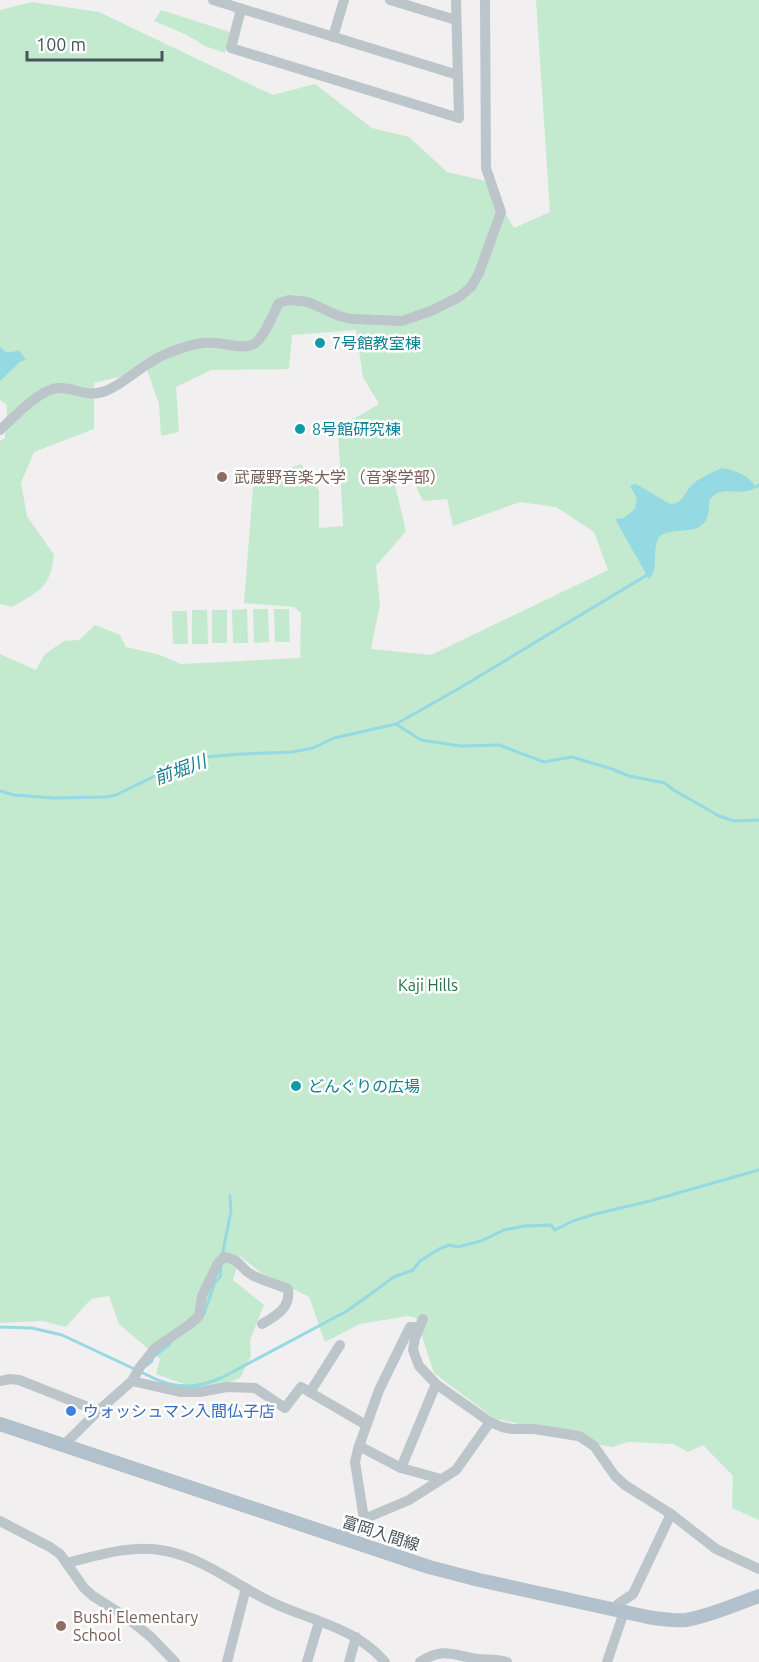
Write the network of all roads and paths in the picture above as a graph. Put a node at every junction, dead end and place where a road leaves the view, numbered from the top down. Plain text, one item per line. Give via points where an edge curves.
1 (213, 0) edge
2 (344, 0) edge
3 (390, 0) edge
4 (456, 0) edge
5 (485, 0) edge
6 (241, 9) junction
7 (456, 20) junction
8 (333, 37) junction
9 (458, 75) junction
10 (0, 430) edge
11 (262, 1324) dead end
12 (340, 1345) dead end
13 (136, 1375) junction
14 (0, 1381) edge
15 (436, 1384) junction
16 (310, 1392) junction
17 (98, 1411) junction
18 (490, 1422) junction
19 (0, 1424) edge
20 (366, 1425) junction
21 (64, 1445) junction
22 (358, 1446) junction
23 (400, 1468) junction
24 (441, 1479) junction
25 (671, 1514) junction
26 (364, 1519) junction
27 (0, 1521) edge
28 (341, 1538) junction
29 (67, 1563) junction
30 (759, 1569) edge
31 (246, 1588) junction
32 (759, 1596) edge
33 (619, 1611) junction
34 (319, 1622) junction
35 (356, 1636) junction
36 (176, 1662) edge
37 (227, 1662) edge
38 (308, 1662) edge
39 (349, 1662) edge
40 (385, 1662) edge
41 (420, 1662) edge
42 (507, 1662) edge
43 (607, 1662) edge

1 - 6 street
2 - 8 street
3 - 7 street
4 - 7 street
5 - 10 street via 486,168 501,212 471,287 431,311 402,321 352,319 308,302 279,303 260,340 250,346 203,342 152,361 94,395 53,389
6 - 8 street
6 - 9 street via 231,48 459,118
7 - 9 street
8 - 9 street
11 - 13 street via 285,1307 288,1289 262,1281 234,1259 221,1260 202,1296 199,1316 155,1348
12 - 16 street
13 - 16 street via 180,1392 255,1388 285,1408 301,1387
13 - 17 street
14 - 17 street via 19,1380
15 - 18 street
15 - 20 street via 419,1366 413,1350 421,1323 410,1327
15 - 23 street
16 - 20 street
17 - 21 street
18 - 24 street via 456,1470
18 - 25 street via 512,1429 579,1436 594,1446 625,1485
19 - 21 main road, 富岡入間線
20 - 22 street
21 - 28 main road, 富岡入間線
22 - 23 street
22 - 26 street via 355,1462
23 - 24 street
24 - 26 street via 409,1500
25 - 30 street via 716,1549
25 - 33 street via 633,1594 618,1604
26 - 28 street via 345,1530
27 - 29 street via 51,1547
28 - 33 main road, 富岡入間線 via 456,1575
29 - 31 street via 110,1552 165,1551 208,1566
29 - 36 street via 84,1588 151,1637
31 - 34 street
31 - 37 street
32 - 33 main road, 富岡入間線 via 685,1620
33 - 43 street
34 - 35 street
34 - 38 street
35 - 39 street
35 - 40 street
41 - 42 street via 446,1652

